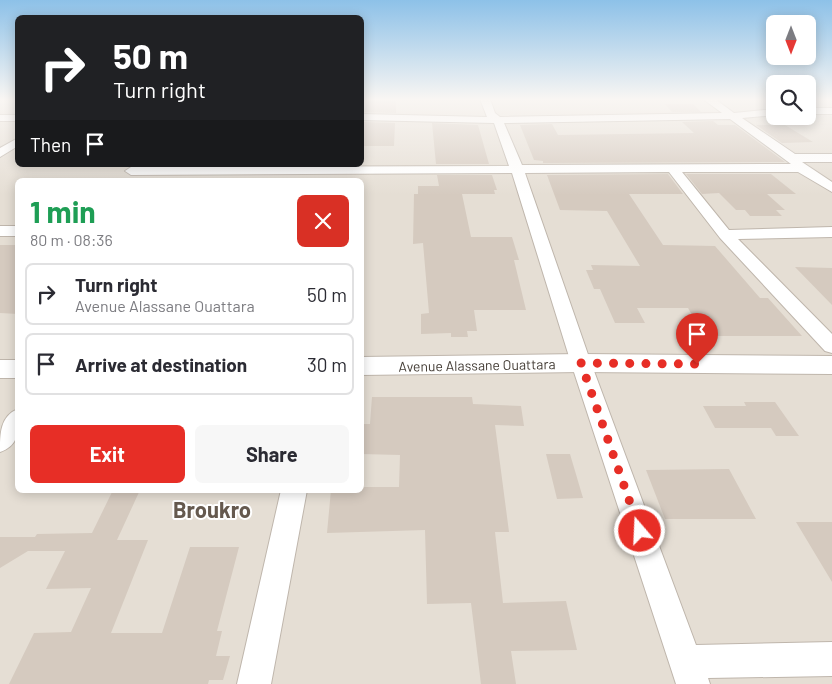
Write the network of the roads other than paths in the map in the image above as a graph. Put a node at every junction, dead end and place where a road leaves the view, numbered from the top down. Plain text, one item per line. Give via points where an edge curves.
1 (502, 131) edge
2 (752, 131) edge
3 (15, 143) edge
4 (0, 152) edge
5 (832, 158) edge
6 (796, 163) junction
7 (672, 168) junction
8 (517, 169) junction
9 (130, 172) edge
10 (352, 175) edge
11 (832, 188) edge
12 (0, 231) edge
13 (15, 231) edge
14 (832, 232) edge
15 (725, 235) junction
16 (832, 346) edge
17 (581, 363) junction
18 (832, 365) edge
19 (364, 366) edge
20 (0, 369) edge
21 (15, 369) edge
22 (15, 422) edge
23 (0, 442) edge
24 (293, 493) edge
25 (832, 658) edge
26 (689, 673) edge
27 (254, 684) edge

1 - 8 street
2 - 6 street
3 - 4 street
5 - 6 street
6 - 7 street
6 - 11 street
7 - 8 street
7 - 15 street
8 - 10 street
8 - 17 street
9 - 10 street
12 - 13 street
14 - 15 street
15 - 16 street
17 - 18 street, Avenue Alassane Ouattara
17 - 19 street, Avenue Alassane Ouattara
17 - 26 street
20 - 21 street
22 - 23 street
24 - 27 street
25 - 26 street

